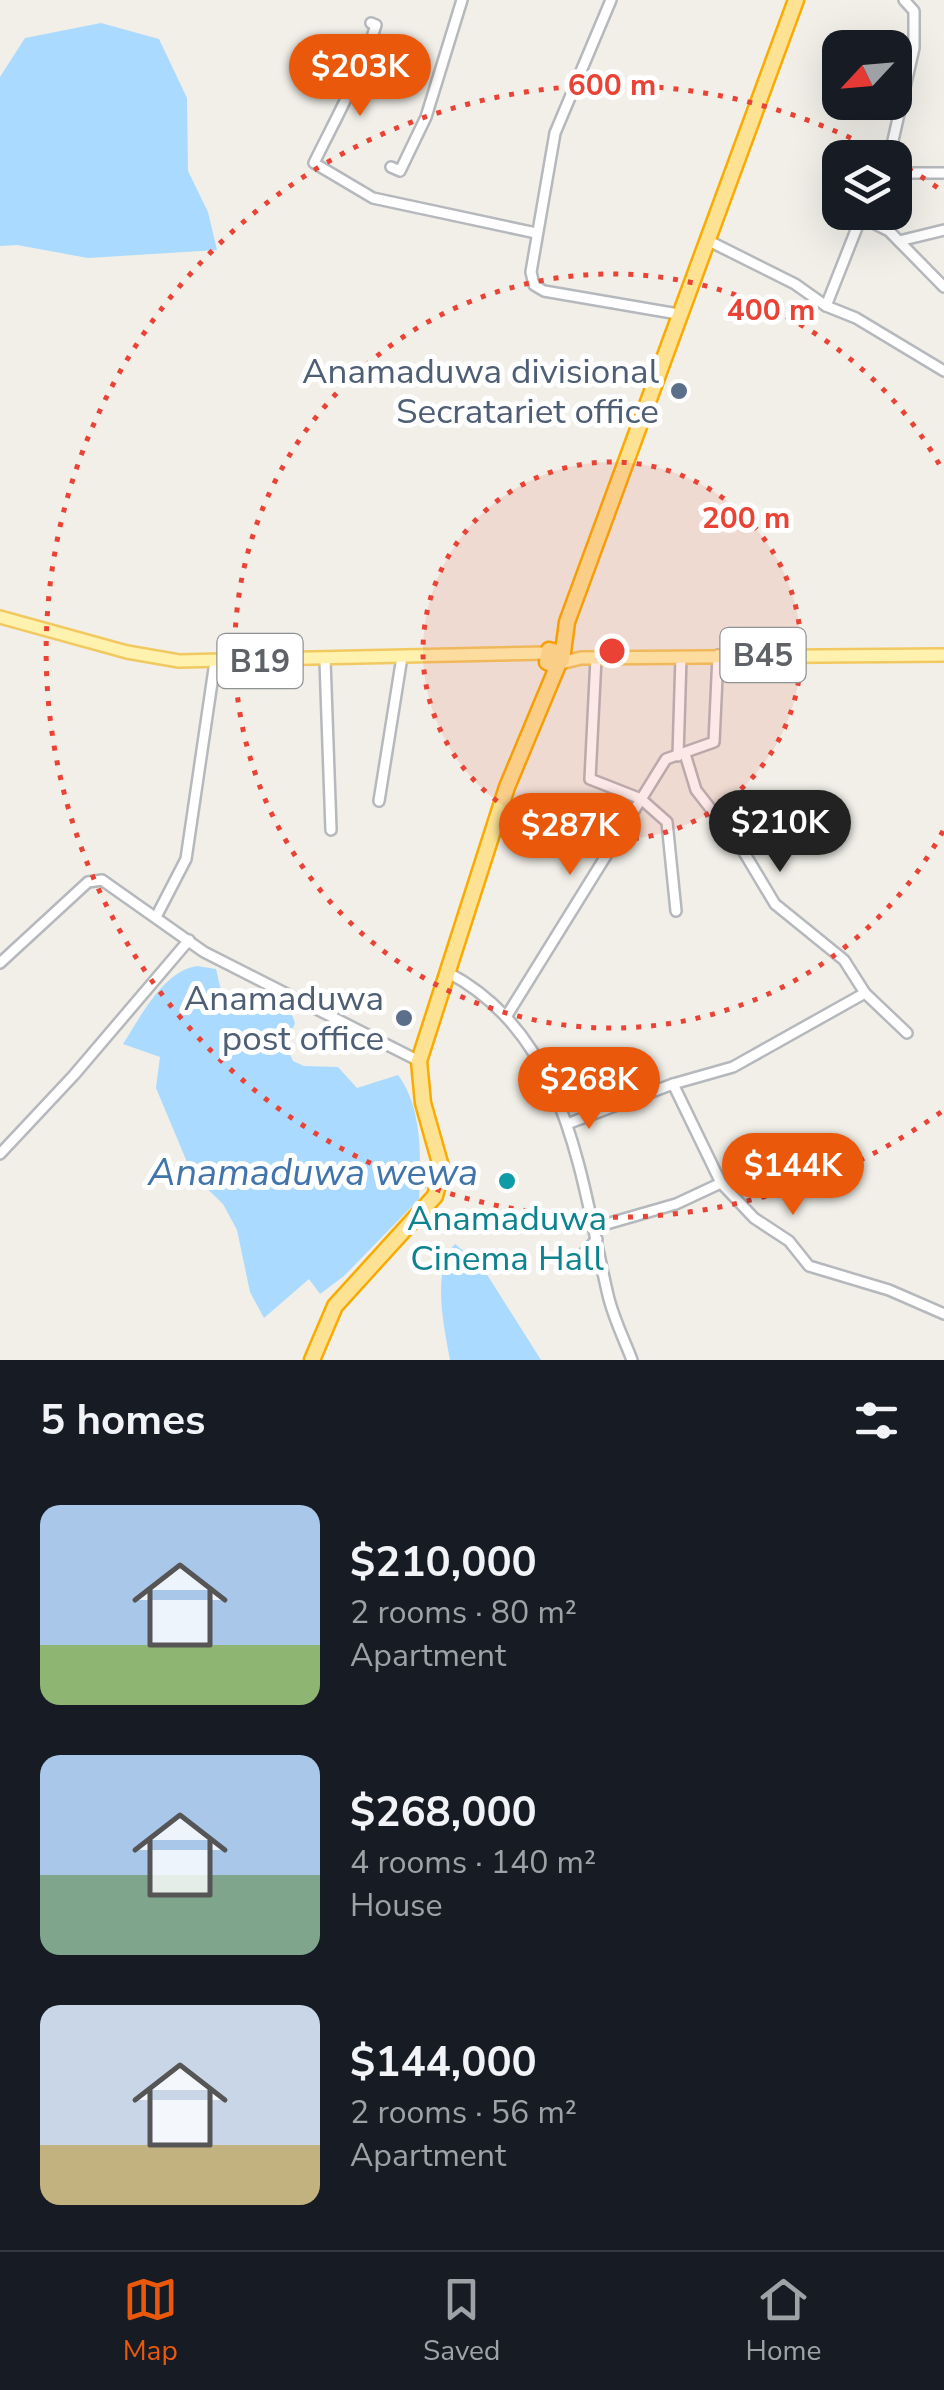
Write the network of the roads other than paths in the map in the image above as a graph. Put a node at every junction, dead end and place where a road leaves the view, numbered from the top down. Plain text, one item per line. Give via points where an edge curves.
1 (462, 0) edge
2 (611, 0) edge
3 (796, 0) edge
4 (904, 0) edge
5 (371, 23) dead end
6 (892, 140) edge
7 (391, 167) dead end
8 (912, 173) edge
9 (944, 174) edge
10 (858, 230) edge
11 (885, 230) edge
12 (944, 230) edge
13 (536, 234) junction
14 (706, 239) junction
15 (899, 241) junction
16 (944, 286) edge
17 (826, 306) junction
18 (678, 314) junction
19 (944, 371) edge
20 (0, 617) edge
21 (944, 655) edge
22 (718, 656) junction
23 (402, 657) junction
24 (681, 657) junction
25 (554, 658) junction
26 (596, 658) junction
27 (325, 660) junction
28 (215, 662) junction
29 (682, 755) junction
30 (641, 799) junction
31 (379, 801) dead end
32 (330, 830) dead end
33 (676, 911) dead end
34 (156, 916) junction
35 (189, 940) junction
36 (0, 963) edge
37 (446, 972) junction
38 (865, 994) junction
39 (506, 1017) junction
40 (907, 1033) dead end
41 (419, 1061) junction
42 (672, 1084) junction
43 (567, 1124) junction
44 (0, 1154) edge
45 (722, 1183) junction
46 (596, 1233) junction
47 (583, 1254) dead end
48 (944, 1314) edge
49 (312, 1360) edge
50 (632, 1360) edge

1 - 7 street via 426,117 400,170
2 - 13 street via 555,133
3 - 14 highway
4 - 6 street via 914,11 914,48
5 - 13 street via 376,25 369,48 314,163 373,198
8 - 9 street
10 - 17 street
11 - 15 street
12 - 15 street
13 - 18 street via 530,272 544,291
14 - 17 street
14 - 18 highway
15 - 16 street
17 - 19 street
18 - 25 highway
20 - 28 main road, B19 via 127,652
21 - 22 main road, B45
22 - 24 main road, B45
22 - 29 street via 717,735 706,748
23 - 25 main road, B19
23 - 27 main road, B19
23 - 31 street
24 - 26 main road, B45
24 - 29 street
25 - 26 main road, B45
25 - 37 highway
26 - 30 street via 590,779
27 - 28 main road, B19
27 - 32 street
28 - 34 street via 186,859
29 - 30 street via 666,760
29 - 38 street via 696,790 775,904 844,960
30 - 33 street via 666,822
30 - 39 street
34 - 35 street
34 - 36 street via 98,879 88,882
35 - 41 street
35 - 44 street
37 - 39 street
37 - 41 highway
38 - 40 street
38 - 42 street via 734,1067
39 - 43 street via 554,1082
41 - 49 highway via 442,1170 435,1196 335,1306
42 - 43 street
42 - 45 street
43 - 46 street
45 - 46 street
45 - 48 street via 808,1266
46 - 47 street
46 - 50 street via 609,1300

